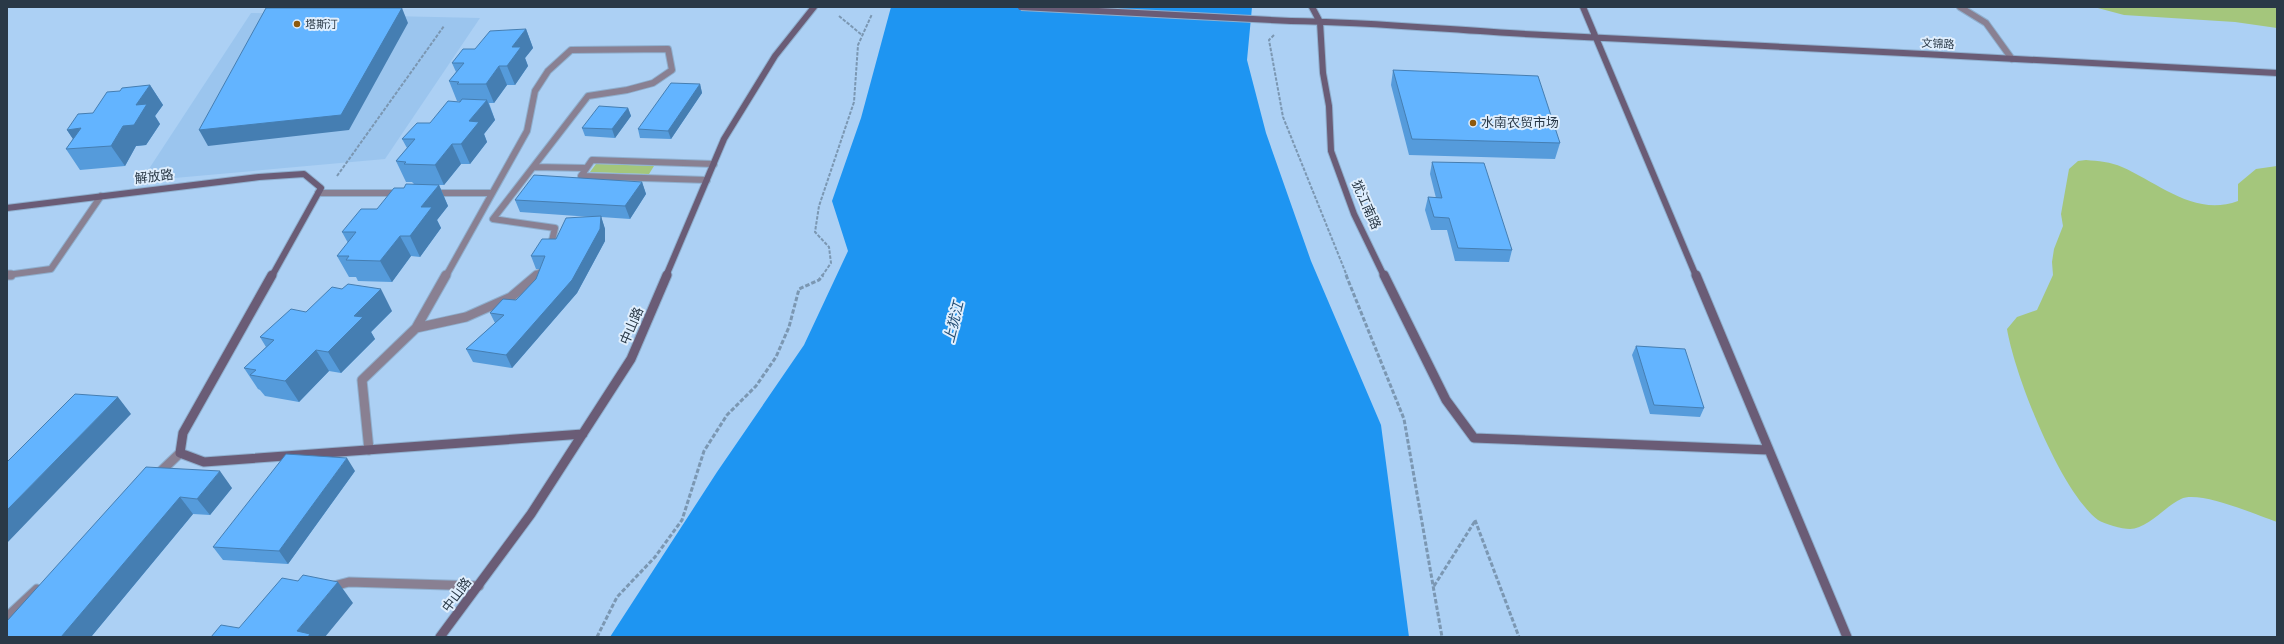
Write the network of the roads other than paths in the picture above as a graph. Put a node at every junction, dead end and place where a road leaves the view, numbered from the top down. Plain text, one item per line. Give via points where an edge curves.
1 (814, 7) edge
2 (1021, 7) edge
3 (1312, 7) edge
4 (1583, 7) edge
5 (1960, 7) edge
6 (1320, 22) junction
7 (1598, 37) junction
8 (2012, 58) junction
9 (2277, 73) edge
10 (714, 164) junction
11 (534, 167) junction
12 (586, 168) junction
13 (706, 180) junction
14 (411, 192) edge
15 (426, 192) edge
16 (318, 193) junction
17 (492, 193) junction
18 (101, 196) junction
19 (7, 208) edge
20 (7, 275) edge
21 (416, 328) junction
22 (583, 434) junction
23 (369, 450) junction
24 (1769, 450) junction
25 (180, 452) junction
26 (152, 480) edge
27 (45, 581) edge
28 (479, 586) junction
29 (321, 589) edge
30 (7, 617) edge
31 (440, 637) edge
32 (1847, 637) edge

1 - 10 street, 中山路 via 776,56 724,139
2 - 6 street, 文锦路, bridge
3 - 6 street, 犹江南路
4 - 7 street
5 - 8 street via 1986,23
6 - 7 street, 文锦路
6 - 24 street, 犹江南路 via 1331,151 1354,214 1446,400 1474,438
7 - 8 street, 文锦路
7 - 24 street
8 - 9 street, 文锦路
10 - 12 street via 592,160
10 - 13 street, 中山路
11 - 12 street
11 - 17 street via 588,96 653,83 672,70 668,49 571,50 548,71 535,91 527,131
11 - 21 street via 493,219 555,228 547,266 511,298 466,317
12 - 13 street via 581,176
13 - 22 street, 中山路 via 631,359
14 - 16 street
15 - 17 street
16 - 18 street, 解放路 via 321,188 304,174 260,176
16 - 25 street via 183,433
17 - 21 street
18 - 19 street, 解放路
18 - 20 street via 51,269
21 - 23 street via 362,380
22 - 23 street
22 - 28 street, 中山路 via 532,514
23 - 25 street via 204,462
24 - 32 street
25 - 26 street
27 - 30 street
28 - 29 street via 349,582
28 - 31 street, 中山路

